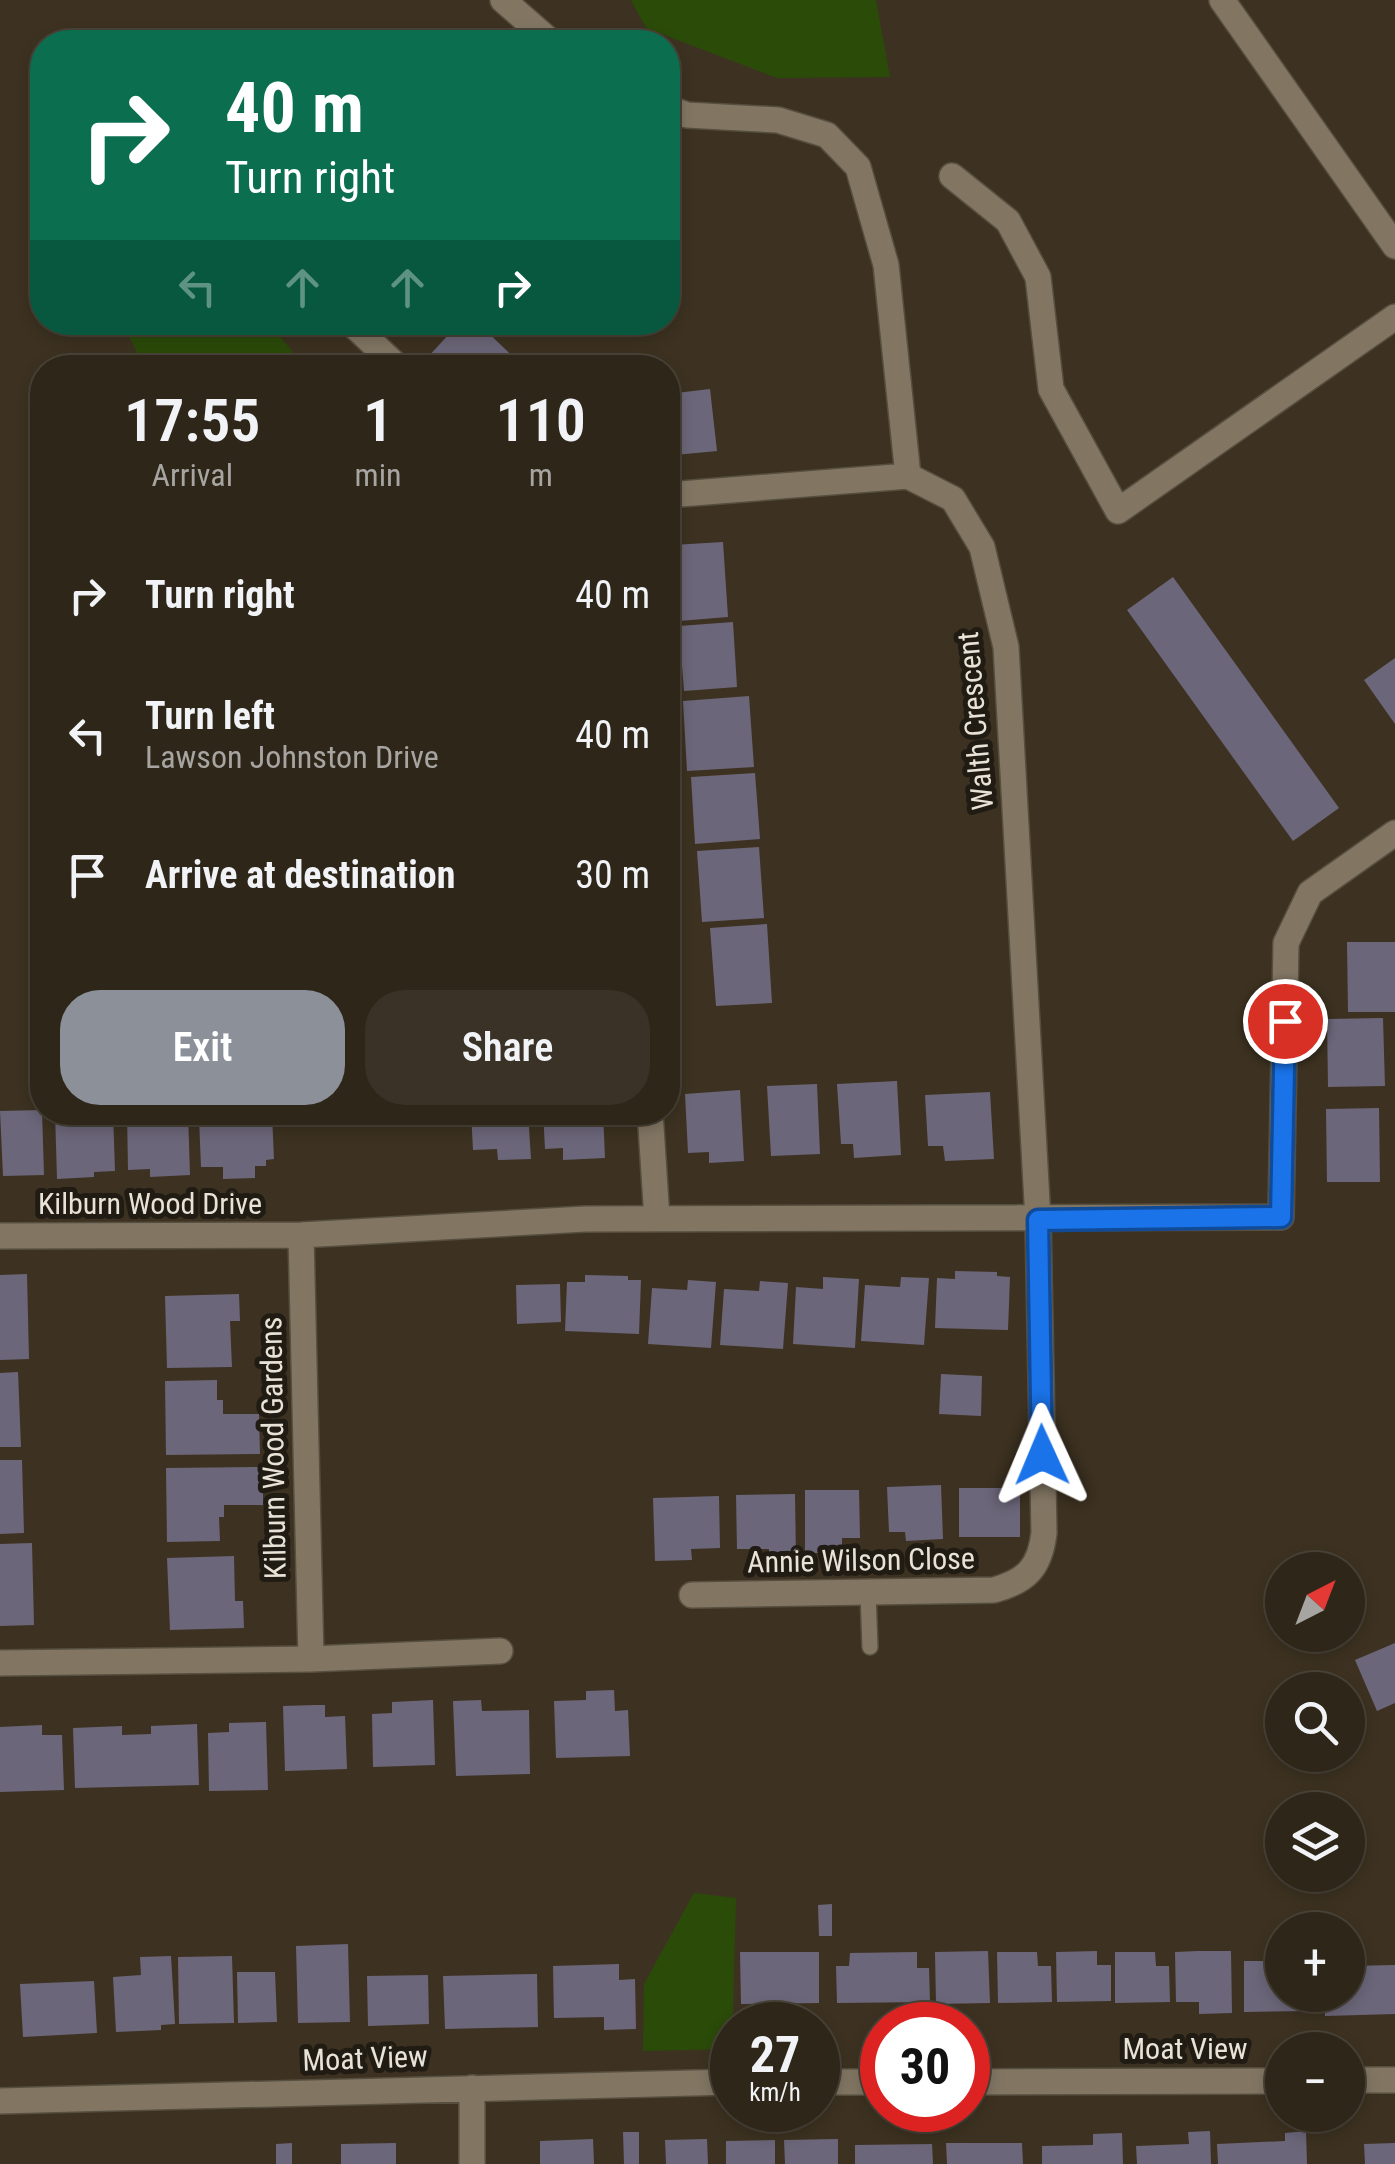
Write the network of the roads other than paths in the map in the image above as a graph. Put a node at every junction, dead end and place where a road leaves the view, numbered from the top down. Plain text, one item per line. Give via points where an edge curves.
1 (503, 0) edge
2 (1222, 0) edge
3 (537, 30) edge
4 (680, 113) edge
5 (952, 176) dead end
6 (1395, 246) edge
7 (1395, 317) edge
8 (364, 335) edge
9 (385, 355) edge
10 (908, 476) junction
11 (680, 495) edge
12 (1395, 833) edge
13 (651, 1125) edge
14 (657, 1219) junction
15 (1038, 1220) junction
16 (301, 1235) junction
17 (0, 1236) edge
18 (868, 1593) junction
19 (692, 1595) dead end
20 (870, 1647) dead end
21 (500, 1651) dead end
22 (311, 1658) junction
23 (0, 1662) edge
24 (1365, 2080) edge
25 (1395, 2080) edge
26 (1265, 2081) edge
27 (990, 2082) edge
28 (710, 2083) edge
29 (472, 2088) junction
30 (0, 2101) edge
31 (472, 2164) edge

1 - 3 street
2 - 6 street
4 - 10 street via 778,120 828,135 858,166 886,265
5 - 7 street via 1008,221 1038,277 1051,389 1118,510
8 - 9 street
10 - 11 street
10 - 15 street, Walth Crescent via 953,498 982,547 1006,647
12 - 15 street, Kilburn Wood Drive via 1310,893 1286,943 1281,1217
13 - 14 street
14 - 15 street, Kilburn Wood Drive
14 - 16 street, Kilburn Wood Drive
15 - 18 street, Annie Wilson Close via 1042,1557 1031,1573 994,1590
16 - 17 street, Kilburn Wood Drive
16 - 22 street, Kilburn Wood Gardens
18 - 19 street, Annie Wilson Close
18 - 20 lane
21 - 22 street
22 - 23 street
24 - 25 street
26 - 27 street, Moat View
28 - 29 street, Moat View
29 - 30 street, Moat View
29 - 31 street

